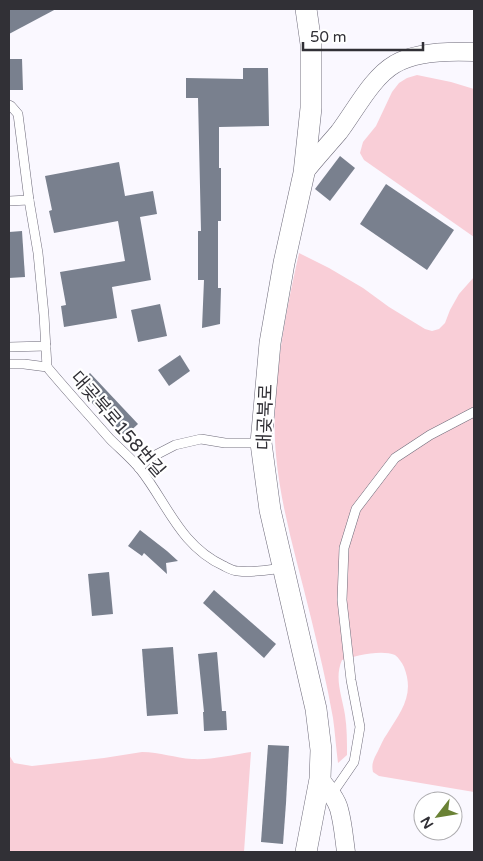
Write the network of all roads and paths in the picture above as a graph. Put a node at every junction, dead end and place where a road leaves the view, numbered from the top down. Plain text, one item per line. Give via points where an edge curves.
1 (306, 9) edge
2 (474, 52) edge
3 (9, 105) edge
4 (304, 173) junction
5 (9, 200) edge
6 (29, 200) junction
7 (46, 346) junction
8 (9, 347) edge
9 (9, 364) edge
10 (47, 367) junction
11 (474, 412) edge
12 (261, 443) junction
13 (139, 468) junction
14 (284, 568) junction
15 (326, 787) junction
16 (306, 852) edge
17 (346, 852) edge

1 - 4 street, 대곶북로 via 311,44 311,108
2 - 4 street via 422,54 395,64 370,88
3 - 6 lane, 대곶북로158번길 via 18,114
4 - 12 street, 대곶북로 via 270,343
5 - 6 lane
6 - 7 lane, 대곶북로158번길 via 38,253
7 - 8 lane
7 - 10 lane, 대곶북로158번길
9 - 10 lane, 대곶북로158번길
10 - 13 lane, 대곶북로158번길
11 - 15 lane, 대곶북로 via 395,458 356,509 344,548 342,600 360,727 354,762
12 - 13 lane via 201,440 175,445 148,459
12 - 14 street, 대곶북로 via 270,510
13 - 14 lane, 대곶북로158번길 via 183,533 218,563 236,571
14 - 15 street, 대곶북로 via 316,709
15 - 16 street, 대곶북로
15 - 17 street via 339,808

